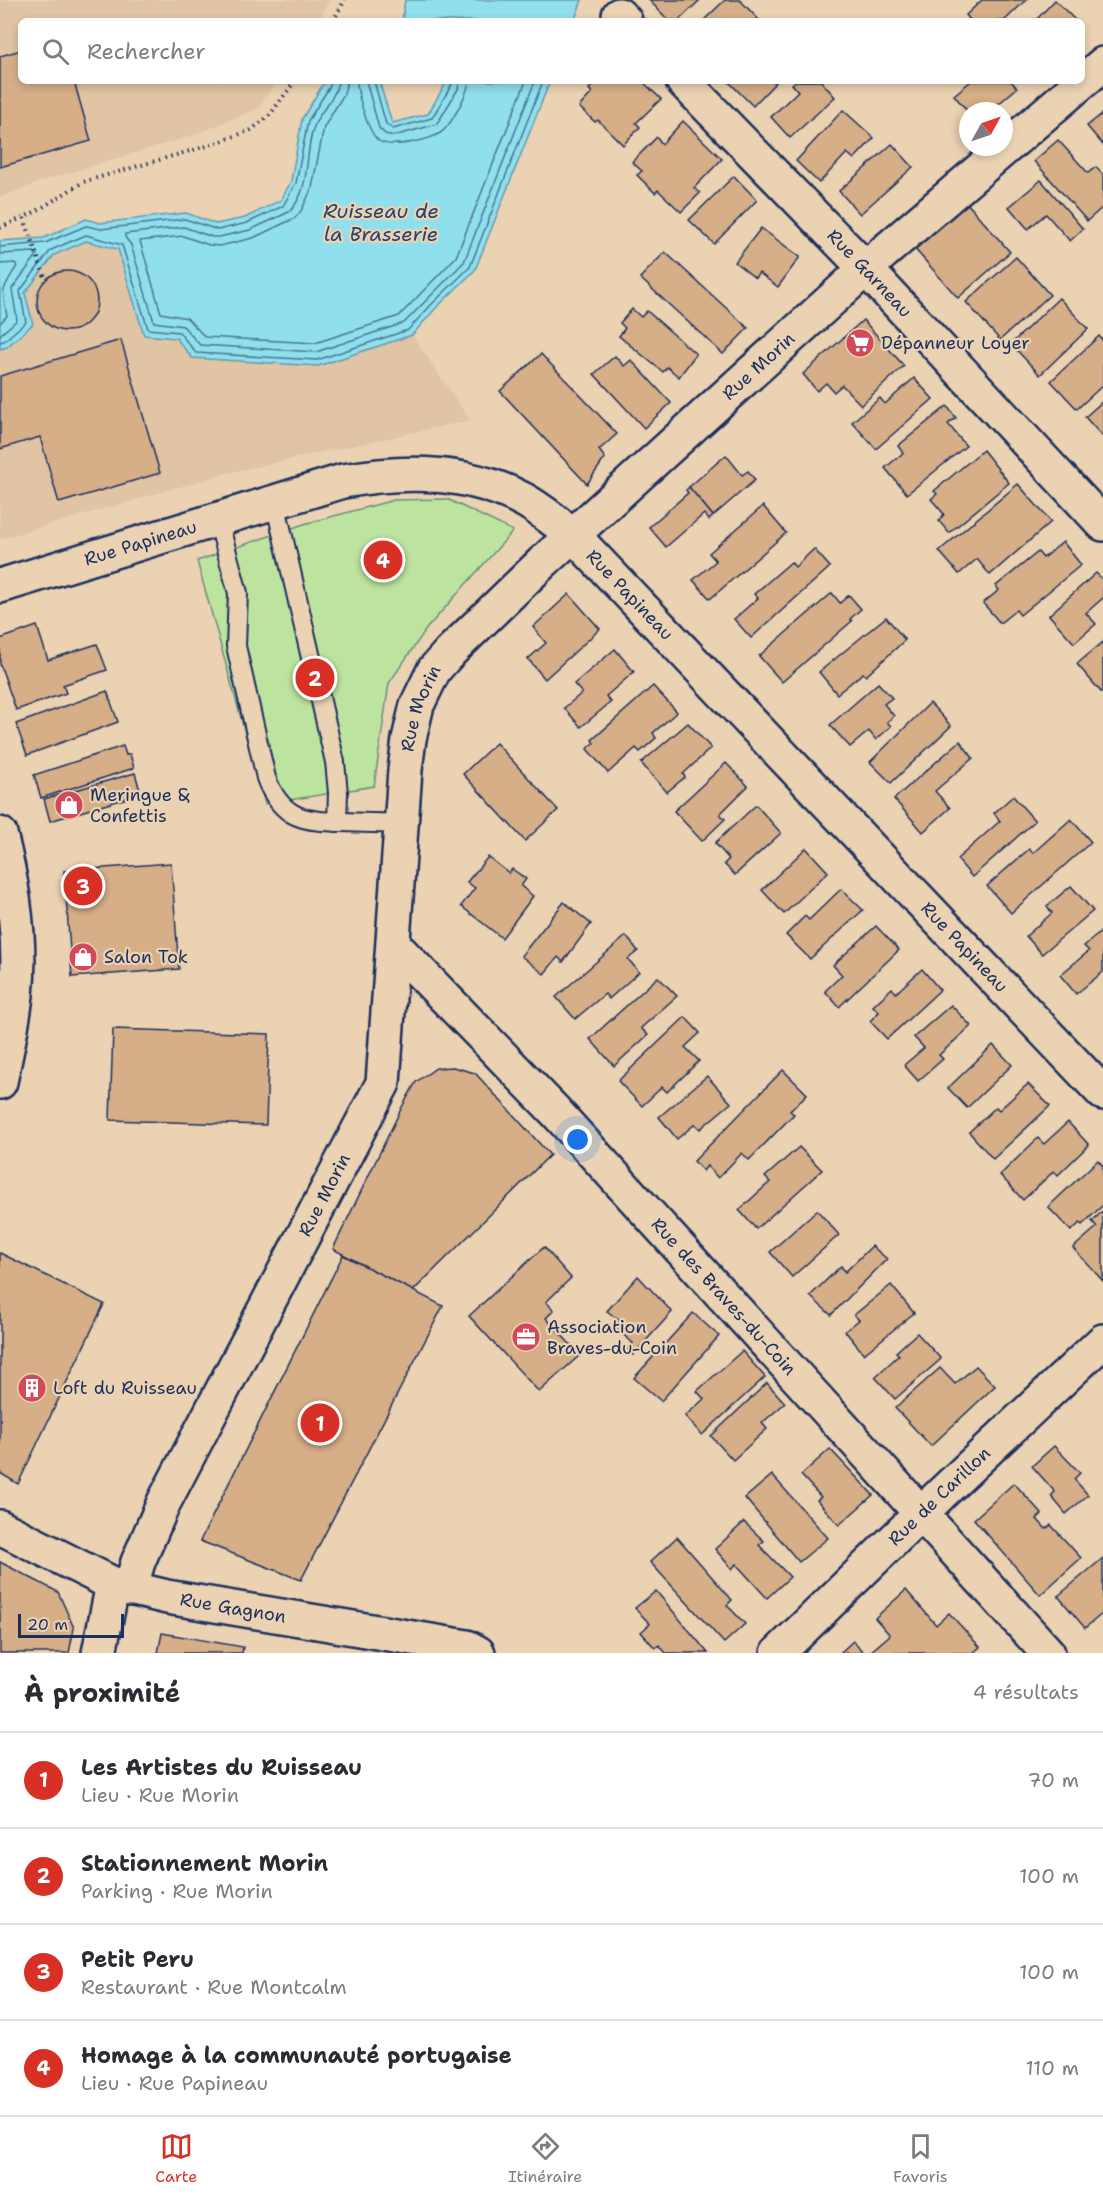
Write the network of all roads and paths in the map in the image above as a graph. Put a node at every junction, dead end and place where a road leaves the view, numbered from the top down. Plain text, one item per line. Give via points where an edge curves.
1 (345, 0) edge
2 (335, 18) edge
3 (1103, 64) edge
4 (1085, 80) edge
5 (293, 84) edge
6 (686, 84) edge
7 (1080, 84) edge
8 (24, 218) junction
9 (0, 228) edge
10 (866, 269) junction
11 (45, 278) dead end
12 (275, 502) junction
13 (218, 520) junction
14 (1103, 524) edge
15 (573, 535) junction
16 (0, 586) edge
17 (337, 822) junction
18 (401, 824) junction
19 (0, 834) edge
20 (394, 945) junction
21 (2, 1060) edge
22 (1103, 1093) edge
23 (1103, 1341) edge
24 (921, 1512) junction
25 (0, 1527) edge
26 (122, 1587) junction
27 (99, 1653) edge
28 (478, 1653) edge
29 (778, 1653) edge
30 (1048, 1653) edge

1 - 2 path
3 - 4 street, Rue Morin
5 - 8 path via 269,116 251,130 83,182
6 - 10 street, Rue Garneau
7 - 10 street, Rue Morin
8 - 9 path
8 - 11 path
10 - 14 street, Rue Garneau
10 - 15 street, Rue Morin
12 - 13 street, Rue Papineau
12 - 15 street, Rue Papineau via 366,477 449,476 509,493 542,511
12 - 17 lane via 335,762
13 - 16 street, Rue Papineau
13 - 17 lane via 238,593 236,646 266,778 278,803 299,826
15 - 18 street, Rue Morin via 434,670 412,722
15 - 22 street, Rue Papineau
17 - 18 lane
18 - 20 street, Rue Morin
19 - 21 street via 17,939 16,992
20 - 24 street, Rue des Braves-du-Coin via 555,1111
20 - 26 street, Rue Morin via 383,1083
23 - 24 street, Rue de Carillon
24 - 29 street, Rue de Carillon
24 - 30 street, Rue des Braves-du-Coin
25 - 26 street, Rue Gagnon
26 - 27 street, Rue Morin
26 - 28 street, Rue Gagnon via 467,1647

